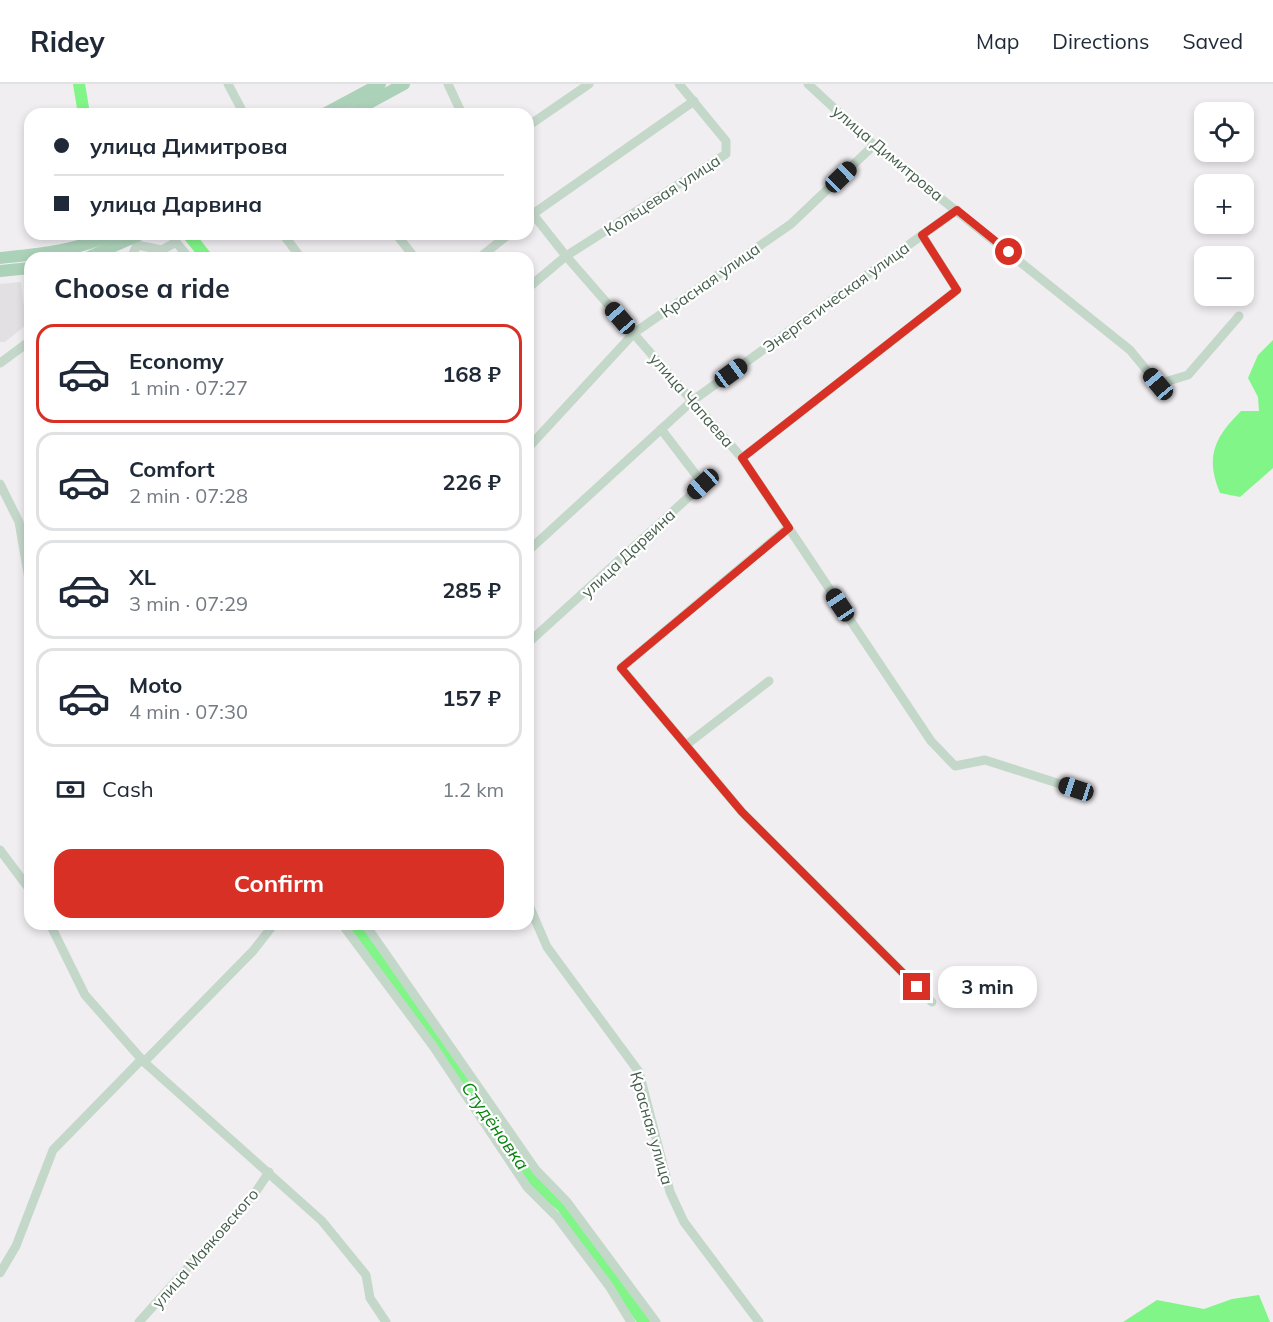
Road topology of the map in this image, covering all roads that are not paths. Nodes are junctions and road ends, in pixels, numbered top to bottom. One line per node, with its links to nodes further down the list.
1 (228, 84): 9 (street)
2 (380, 84): 10 (main road)
3 (404, 84): 11 (main road)
4 (448, 84): 12 (street)
5 (589, 84): 13 (street)
6 (679, 84): 8 (street, Кольцевая улица)
7 (808, 84): 14 (street, улица Димитрова)
8 (694, 102): 15 (street); 30 (street, Кольцевая улица)
9 (241, 108)
10 (335, 108)
11 (360, 108)
12 (459, 108)
13 (534, 122)
14 (874, 145): 16 (street, улица Димитрова); 36 (street, Красная улица)
15 (534, 210)
16 (957, 210): 18 (street, Энергетическая улица); 35 (street, улица Димитрова)
17 (534, 219): 30 (street, улица Чапаева)
18 (922, 235): 39 (street, Энергетическая улица); 42 (street)
19 (100, 240): 24 (main road)
20 (134, 240): 25 (main road)
21 (139, 240): 26 (street)
22 (401, 240): 27 (street)
23 (502, 240): 28 (street)
24 (53, 252)
25 (103, 252)
26 (184, 252)
27 (410, 252)
28 (486, 252)
29 (24, 255): 31 (main road)
30 (566, 256): 34 (street, Кольцевая улица); 36 (street, улица Чапаева)
31 (0, 258)
32 (24, 269): 33 (main road)
33 (0, 271)
34 (534, 283)
35 (1239, 316)
36 (634, 333): 39 (street, улица Чапаева); 41 (street, Красная улица)
37 (24, 345): 38 (street)
38 (0, 363)
39 (692, 401): 40 (street, Энергетическая улица); 42 (street, улица Чапаева)
40 (661, 429): 45 (street, Энергетическая улица); 47 (street, улица Дарвина)
41 (534, 441)
42 (742, 458): 44 (street, улица Чапаева)
43 (0, 484): 46 (street)
44 (789, 528): 49 (street); 50 (street, улица Чапаева)
45 (534, 545)
46 (24, 551)
47 (534, 638)
48 (769, 681): 49 (street)
49 (686, 745): 58 (street)
50 (1076, 789)
51 (0, 850): 52 (street)
52 (24, 882)
53 (534, 917): 66 (street, Красная улица)
54 (53, 930): 59 (street, улица Маяковского)
55 (269, 930): 59 (street)
56 (346, 930): 64 (street)
57 (368, 930): 65 (street)
58 (932, 1002)
59 (143, 1060): 60 (street, улица Маяковского); 61 (street)
60 (269, 1172): 62 (street, улица Маяковского); 63 (street, улица Маяковского)
61 (0, 1273)
62 (140, 1322)
63 (386, 1322)
64 (631, 1322)
65 (656, 1322)
66 (759, 1322)

